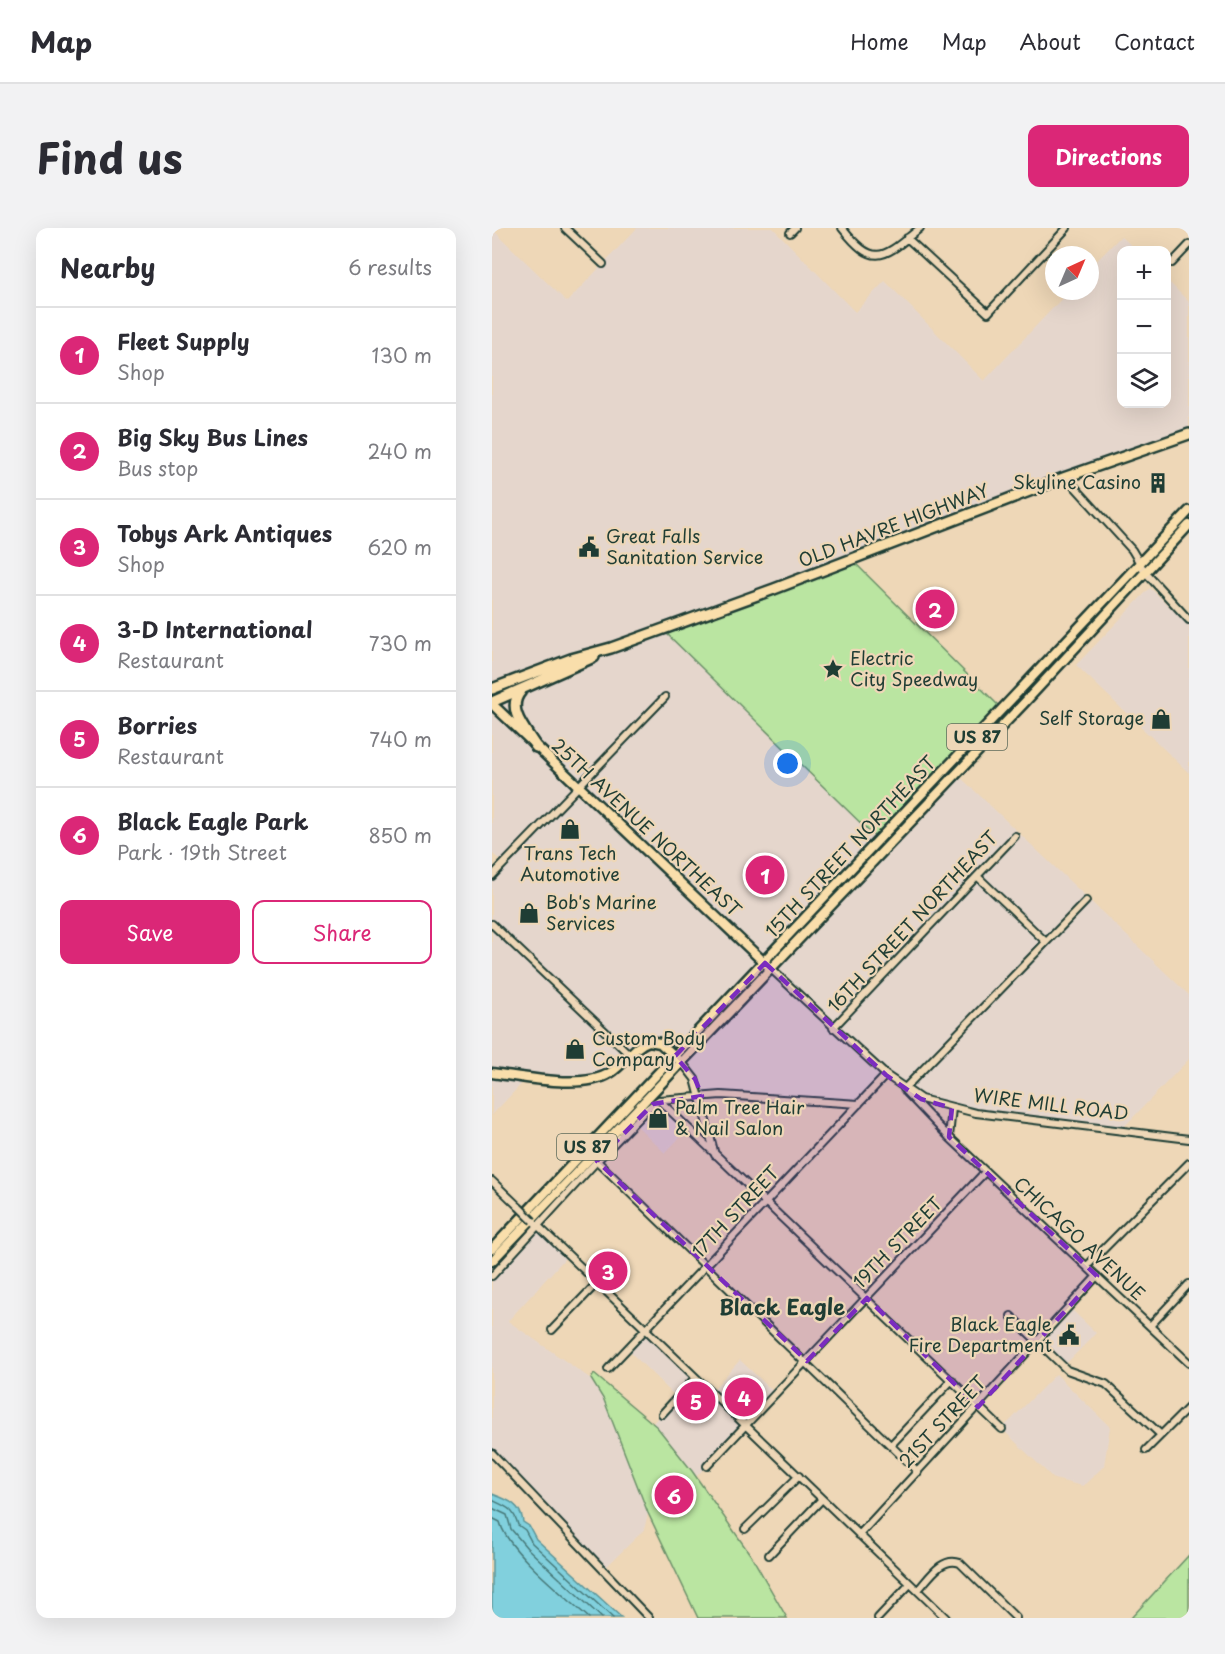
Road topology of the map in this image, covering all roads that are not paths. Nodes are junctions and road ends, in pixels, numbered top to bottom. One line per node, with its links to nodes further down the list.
1 (565, 228): 6 (street)
2 (577, 228): 6 (street)
3 (842, 228): 7 (street)
4 (920, 228): 7 (street)
5 (1067, 228): 7 (street)
6 (571, 234): 10 (street)
7 (907, 238)
8 (1189, 246): 9 (street)
9 (1172, 263)
10 (603, 264)
11 (1189, 434): 12 (highway, OLD HAVRE HIGHWAY)
12 (1066, 477): 15 (street); 18 (highway, OLD HAVRE HIGHWAY)
13 (1189, 511): 15 (main road, 15TH STREET NORTHEAST / US 87)
14 (1189, 525): 16 (main road, 15TH STREET NORTHEAST / US 87)
15 (1140, 563): 16 (street); 31 (main road, 15TH STREET NORTHEAST / US 87)
16 (1145, 572): 17 (street); 31 (main road, 15TH STREET NORTHEAST / US 87)
17 (1189, 620)
18 (611, 648): 19 (highway, OLD HAVRE HIGHWAY); 20 (highway, OLD HAVRE HIGHWAY)
19 (492, 689)
20 (522, 689): 22 (highway, OLD HAVRE HIGHWAY); 23 (highway)
21 (665, 697): 24 (street)
22 (492, 703): 23 (main road, 25TH AVENUE NORTHEAST)
23 (536, 747): 24 (main road, 25TH AVENUE NORTHEAST)
24 (578, 786): 26 (street); 31 (main road, 25TH AVENUE NORTHEAST)
25 (1014, 836): 27 (street, 16TH STREET NORTHEAST)
26 (492, 876)
27 (977, 876): 30 (street); 32 (street, 16TH STREET NORTHEAST)
28 (1086, 901): 30 (street)
29 (492, 924): 33 (street)
30 (1046, 942): 37 (street)
31 (767, 966): 32 (street, 25TH AVENUE NORTHEAST); 34 (main road, 15TH STREET NORTHEAST / US 87)
32 (833, 1028): 36 (street, 25TH AVENUE NORTHEAST)
33 (630, 1056): 34 (main road); 35 (main road)
34 (678, 1059): 39 (street); 52 (main road, US 87); 53 (main road, US 87)
35 (492, 1073)
36 (886, 1075): 37 (street, 25TH AVENUE NORTHEAST); 41 (street, 17TH STREET)
37 (904, 1089): 38 (street, 25TH AVENUE NORTHEAST); 43 (street, CHICAGO AVENUE)
38 (912, 1094): 42 (street, WIRE MILL ROAD)
39 (701, 1096): 40 (street); 41 (street); 45 (street)
40 (659, 1100): 45 (street); 46 (street)
41 (859, 1104): 50 (street, 17TH STREET)
42 (952, 1108): 43 (street); 44 (street, WIRE MILL ROAD)
43 (949, 1137): 48 (street, CHICAGO AVENUE)
44 (1189, 1139)
45 (716, 1157): 50 (street)
46 (597, 1161): 51 (street); 54 (street)
47 (1189, 1163): 55 (street)
48 (986, 1172): 55 (street, CHICAGO AVENUE); 60 (street, 19TH STREET)
49 (492, 1181): 51 (street, bridge)
50 (765, 1202): 54 (street, 17TH STREET); 60 (street)
51 (535, 1223): 56 (street); 58 (street)
52 (492, 1249)
53 (492, 1261)
54 (706, 1266): 63 (street, 17TH STREET); 66 (street)
55 (1087, 1266): 57 (street, CHICAGO AVENUE)
56 (492, 1275)
57 (1097, 1276): 62 (street, CHICAGO AVENUE); 65 (street, 21ST STREET)
58 (597, 1283): 63 (street); 64 (street)
59 (1189, 1284): 62 (street)
60 (867, 1298): 66 (street, 19TH STREET); 70 (street)
61 (1011, 1316): 65 (street)
62 (1150, 1326): 67 (street, CHICAGO AVENUE)
63 (646, 1329): 68 (street, 17TH STREET); 69 (street)
64 (552, 1330)
65 (1038, 1341): 71 (street, 21ST STREET); 76 (street)
66 (807, 1361): 74 (street, 19TH STREET); 77 (street)
67 (1189, 1363)
68 (608, 1369)
69 (695, 1377): 73 (street); 74 (street)
70 (952, 1380): 71 (street); 77 (street)
71 (978, 1407): 75 (street); 81 (street, 21ST STREET)
72 (1189, 1407): 76 (street)
73 (662, 1414)
74 (746, 1426): 80 (street, 19TH STREET); 82 (street)
75 (1002, 1430)
76 (1161, 1435): 78 (street)
77 (891, 1445): 81 (street)
78 (1146, 1450)
79 (492, 1453): 89 (street)
80 (707, 1466)
81 (918, 1472): 85 (street, 21ST STREET)
82 (799, 1476): 83 (street); 84 (street)
83 (822, 1499): 85 (street); 86 (street)
84 (745, 1529)
85 (859, 1535): 87 (street)
86 (769, 1555)
87 (910, 1584): 88 (street); 90 (street)
88 (918, 1590): 91 (street); 92 (street)
89 (648, 1618)
90 (878, 1618)
91 (946, 1618)
92 (1016, 1618)

